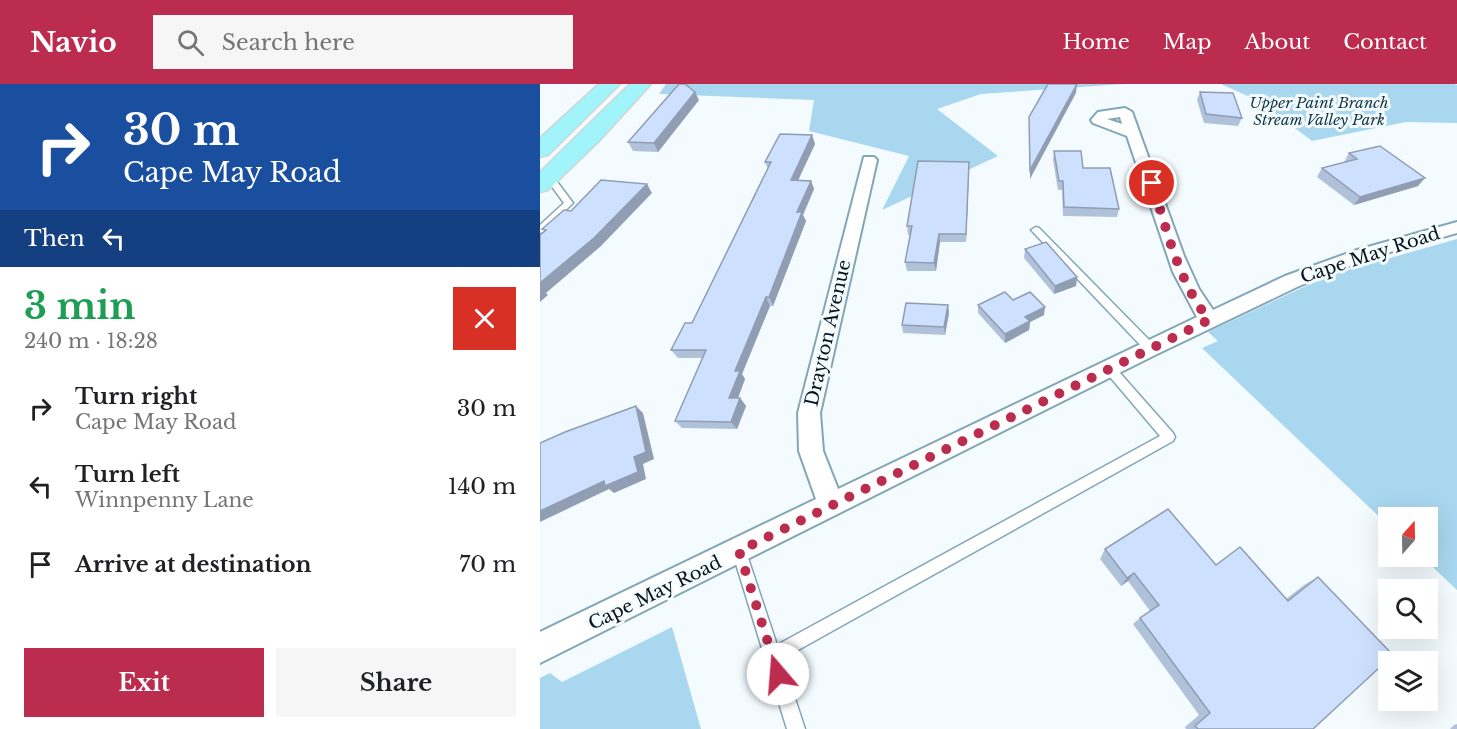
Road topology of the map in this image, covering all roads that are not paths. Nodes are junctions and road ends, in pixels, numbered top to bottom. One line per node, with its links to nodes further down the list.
1 (610, 84): 4 (main road)
2 (641, 84): 6 (main road)
3 (1133, 133): 10 (street)
4 (540, 150)
5 (869, 160): 13 (street, Drayton Avenue)
6 (542, 173): 8 (lane)
7 (1457, 227): 10 (street, Cape May Road)
8 (540, 230)
9 (1036, 230): 11 (lane)
10 (1209, 320): 11 (street, Cape May Road)
11 (1150, 348): 12 (street, Cape May Road)
12 (1109, 368): 13 (street, Cape May Road); 16 (lane)
13 (831, 505): 14 (street, Cape May Road)
14 (739, 551): 15 (street, Cape May Road); 16 (lane)
15 (540, 648)
16 (772, 656): 17 (lane)
17 (796, 729)

